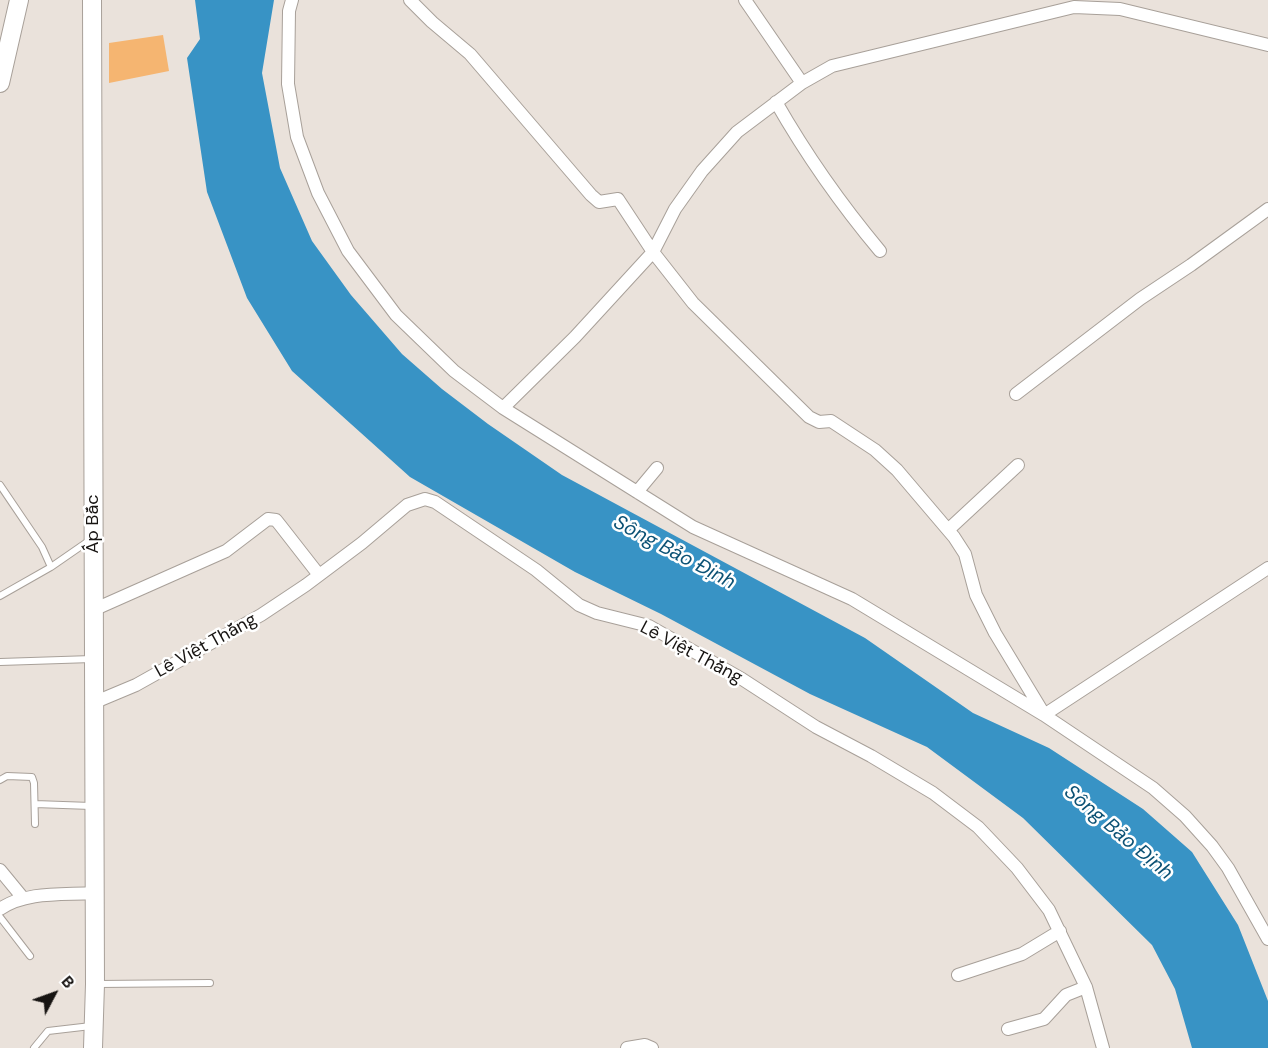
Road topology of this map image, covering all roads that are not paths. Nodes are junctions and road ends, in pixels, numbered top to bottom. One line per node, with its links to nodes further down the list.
1 (19, 0): 7 (main road)
2 (92, 0): 20 (main road, Ấp Bắc)
3 (292, 0): 14 (street)
4 (410, 0): 12 (street)
5 (745, 0): 8 (street)
6 (1268, 45): 8 (street)
7 (0, 83)
8 (802, 83): 9 (street)
9 (776, 102): 11 (street); 12 (street)
10 (1268, 208): 13 (street)
11 (880, 251)
12 (652, 252): 14 (street); 19 (street)
13 (1016, 394)
14 (503, 408): 18 (street)
15 (1018, 465): 19 (street)
16 (657, 468): 18 (street)
17 (0, 485): 21 (lane)
18 (636, 492): 29 (street)
19 (948, 530): 29 (street)
20 (93, 538): 21 (lane); 25 (main road, Ấp Bắc)
21 (51, 567): 24 (lane)
22 (1268, 568): 29 (street)
23 (320, 575): 25 (street); 28 (street, Lê Việt Thắng); 39 (street, Lê Việt Thắng)
24 (0, 596)
25 (93, 610): 26 (main road, Ấp Bắc)
26 (93, 659): 27 (lane); 28 (main road, Ấp Bắc)
27 (0, 662)
28 (93, 704): 32 (main road, Ấp Bắc)
29 (1044, 715): 40 (street)
30 (0, 780): 31 (lane)
31 (35, 804): 32 (lane); 33 (lane)
32 (93, 806): 35 (main road, Ấp Bắc)
33 (35, 824)
34 (0, 870): 36 (street)
35 (93, 893): 36 (street); 44 (main road, Ấp Bắc)
36 (23, 898): 37 (street)
37 (0, 909)
38 (0, 917): 41 (lane)
39 (1060, 931): 42 (street); 45 (street, Lê Việt Thắng)
40 (1268, 939)
41 (30, 956)
42 (958, 975)
43 (210, 983): 44 (lane)
44 (94, 984): 46 (main road, Ấp Bắc)
45 (1086, 987): 47 (street); 52 (street, Lê Việt Thắng)
46 (94, 1026): 48 (lane); 49 (main road, Ấp Bắc)
47 (1008, 1029)
48 (34, 1048)
49 (93, 1048)
50 (627, 1048): 51 (street)
51 (652, 1048)
52 (1104, 1048)

